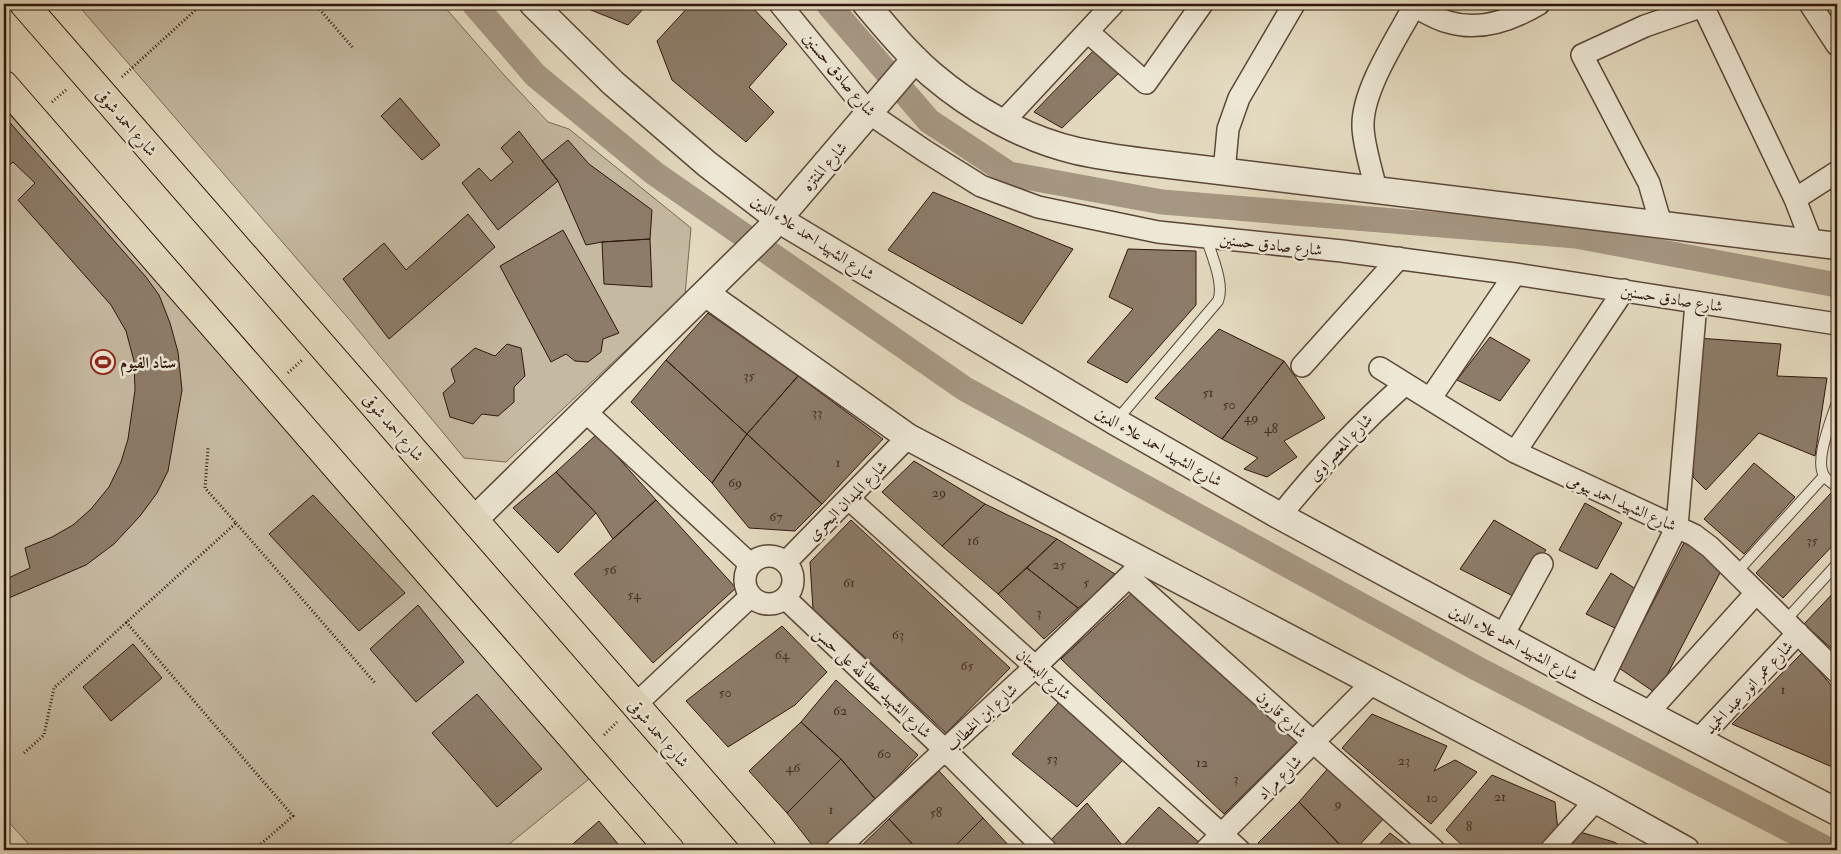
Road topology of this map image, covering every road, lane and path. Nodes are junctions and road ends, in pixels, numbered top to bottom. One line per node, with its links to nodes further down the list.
1 (24, 4): 18 (main road, شارع احمد شوقى)
2 (202, 4): 20 (path)
3 (315, 4): 16 (path)
4 (533, 4): 29 (street, شارع الشهيد احمد علاء الدين)
5 (780, 4): 21 (street, شارع صادق حسنين)
6 (866, 4): 17 (street)
7 (1113, 4): 14 (street)
8 (1202, 4): 14 (street)
9 (1294, 4): 24 (street)
10 (1539, 4): 12 (street)
11 (1810, 4): 15 (street)
12 (1412, 5): 26 (street)
13 (1702, 5): 27 (street); 28 (street)
14 (1088, 32): 23 (street)
15 (1837, 45)
16 (353, 48)
17 (911, 64): 21 (street, شارع المنتزه); 23 (street)
18 (85, 73): 20 (main road, شارع احمد شوقى); 22 (path)
19 (4, 85): 22 (main road)
20 (103, 94): 39 (main road, شارع احمد شوقى)
21 (875, 105): 29 (street, شارع المنتزه); 30 (street, شارع صادق حسنين)
22 (33, 119): 43 (main road)
23 (1003, 122): 24 (street)
24 (1224, 172): 26 (street)
25 (1837, 172): 27 (street)
26 (1376, 190): 28 (street)
27 (1795, 199): 31 (street)
28 (1661, 224): 31 (street)
29 (773, 225): 35 (street, شارع المنتزه); 47 (street, شارع الشهيد احمد علاء الدين)
30 (1206, 237): 33 (street, شارع صادق حسنين); 47 (lane)
31 (1812, 243): 32 (street)
32 (1837, 246)
33 (1398, 258): 34 (street, شارع صادق حسنين); 40 (street)
34 (1515, 274): 36 (street, شارع صادق حسنين); 44 (street)
35 (710, 287): 46 (street, شارع المنتزه); 48 (street)
36 (1624, 290): 37 (street, شارع صادق حسنين); 50 (street)
37 (1696, 303): 38 (street, شارع صادق حسنين); 57 (street)
38 (1837, 324)
39 (321, 343): 43 (path); 55 (main road, شارع احمد شوقى)
40 (1302, 366)
41 (1380, 368): 42 (street, شارع الشهيد احمد بيومى)
42 (1406, 384): 44 (street, شارع الشهيد احمد بيومى); 54 (street, شارع المعصراوى)
43 (270, 389): 80 (main road)
44 (1430, 399): 50 (street, شارع الشهيد احمد بيومى)
45 (1837, 402): 51 (lane)
46 (585, 411): 55 (street, شارع المنتزه); 59 (street)
47 (1116, 422): 54 (street, شارع الشهيد احمد علاء الدين)
48 (908, 437): 53 (street, شارع الميدان البحرى); 62 (street)
49 (208, 448): 56 (path)
50 (1515, 452): 57 (street, شارع الشهيد احمد بيومى)
51 (1824, 476): 52 (lane); 63 (lane)
52 (1837, 488)
53 (849, 498): 58 (street, شارع الميدان البحرى); 70 (street, شارع البستان)
54 (1280, 516): 69 (street, شارع الشهيد احمد علاء الدين)
55 (474, 520): 75 (main road, شارع احمد شوقى)
56 (236, 523): 67 (path); 73 (path)
57 (1677, 526): 63 (street, شارع الشهيد احمد بيومى); 74 (street)
58 (786, 562): 59 (street); 66 (street)
59 (750, 564): 65 (street)
60 (1542, 564): 69 (street)
61 (1837, 564): 68 (lane)
62 (1138, 570): 70 (street, شارع ابن الخطاب); 72 (street); 78 (street, شارع قارون)
63 (1736, 573): 64 (street, شارع الشهيد احمد بيومى)
64 (1756, 593): 68 (street, شارع الشهيد احمد بيومى); 76 (street)
65 (751, 596): 66 (street); 75 (street)
66 (784, 598): 79 (street, شارع الشهيد عطا لله على حسن)
67 (126, 622): 81 (path); 85 (path)
68 (1791, 627): 71 (street, شارع الشهيد احمد بيومى); 77 (street, شارع عمر انور عبد الحميد)
69 (1502, 637): 74 (street, شارع الشهيد احمد علاء الدين)
70 (1035, 667): 79 (street, شارع ابن الخطاب); 84 (street, شارع البستان)
71 (1836, 669)
72 (1372, 683): 78 (street, شارع مراد); 82 (street)
73 (376, 684)
74 (1598, 688): 76 (street, شارع الشهيد احمد علاء الدين)
75 (635, 706): 80 (path); 87 (main road, شارع احمد شوقى)
76 (1647, 714): 77 (street, شارع الشهيد احمد علاء الدين)
77 (1698, 740): 83 (street, شارع الشهيد احمد علاء الدين)
78 (1314, 742): 84 (street, شارع مراد); 92 (street, شارع قارون)
79 (945, 750): 88 (street, شارع ابن الخطاب); 89 (street, شارع الشهيد عطا لله على حسن)
80 (585, 752): 86 (main road)
81 (24, 753)
82 (1596, 800): 93 (street); 94 (street)
83 (1837, 812)
84 (1221, 835): 90 (street, شارع مراد); 91 (street, شارع البستان)
85 (254, 850)
86 (670, 850)
87 (762, 850)
88 (836, 850)
89 (1046, 850)
90 (1206, 850)
91 (1238, 850)
92 (1434, 850)
93 (1551, 850)
94 (1686, 850)

